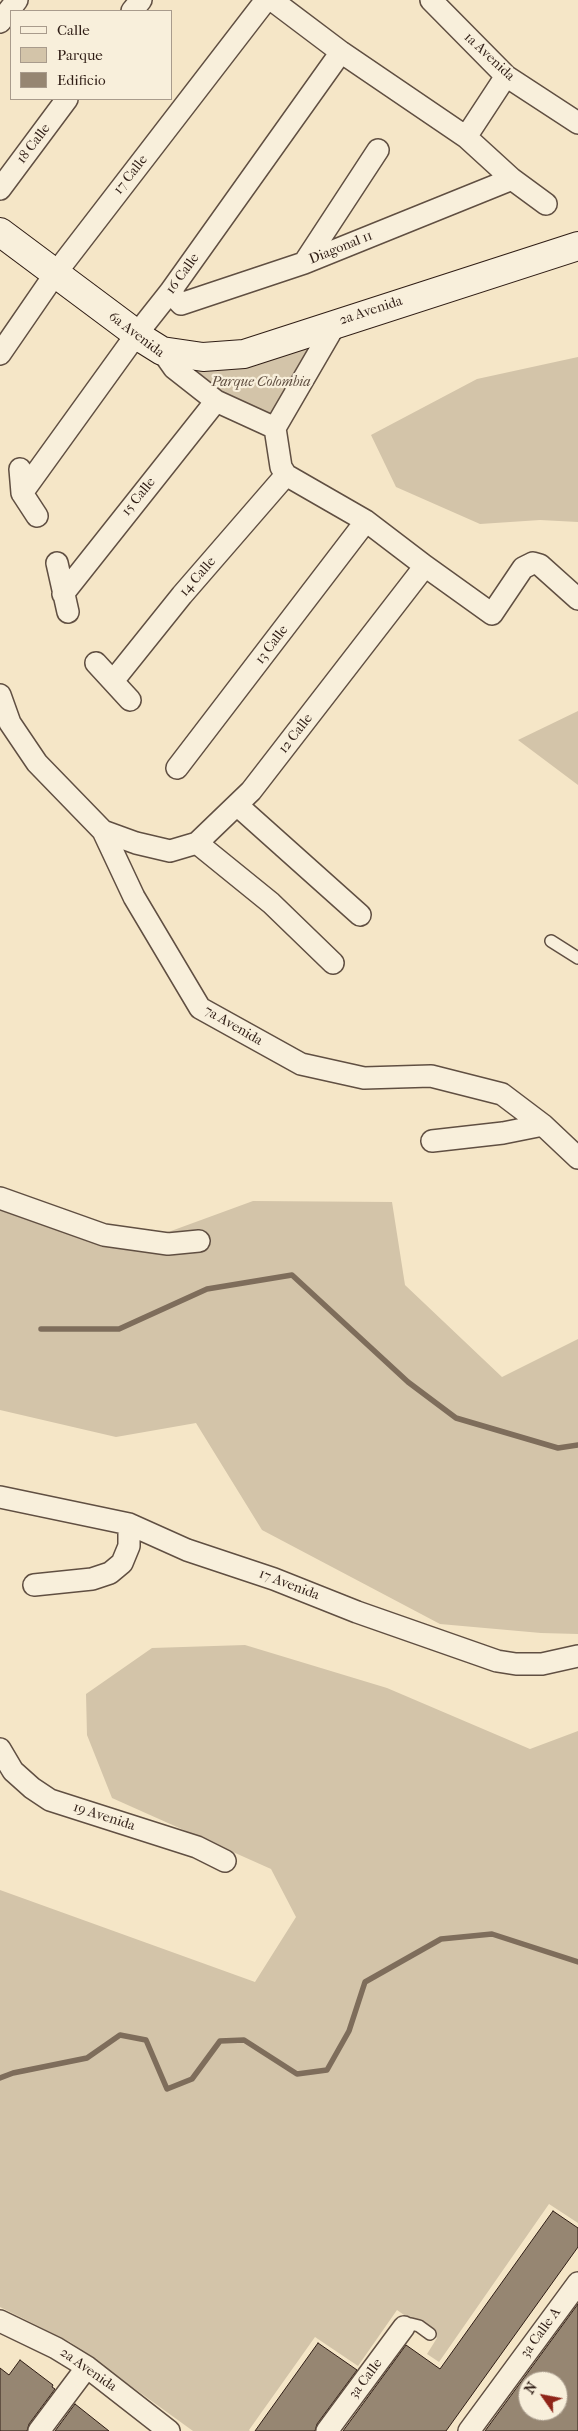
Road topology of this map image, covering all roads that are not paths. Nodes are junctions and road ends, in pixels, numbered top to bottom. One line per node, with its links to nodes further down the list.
1 (17, 0): 7 (street)
2 (141, 0): 6 (street)
3 (266, 0): 20 (street, 17 Calle)
4 (272, 0): 8 (street)
5 (431, 0): 9 (street, 1a Avenida)
6 (133, 10)
7 (0, 22)
8 (341, 52): 12 (street); 21 (street, 16 Calle)
9 (506, 76): 11 (street, 1a Avenida); 12 (street)
10 (66, 100): 15 (street, 18 Calle)
11 (578, 123)
12 (466, 137): 14 (street)
13 (378, 150): 19 (street)
14 (512, 179): 16 (street); 19 (street, Diagonal 11)
15 (0, 189)
16 (546, 204)
17 (0, 232): 20 (main road, 6a Avenida)
18 (578, 246): 22 (main road, 2a Avenida)
19 (304, 263): 21 (street, Diagonal 11)
20 (55, 274): 23 (main road, 6a Avenida); 25 (street, 17 Calle)
21 (170, 292): 23 (street, 16 Calle)
22 (336, 323): 24 (main road, 2a Avenida); 27 (street)
23 (136, 335): 24 (main road, 6a Avenida); 30 (street, 16 Calle)
24 (162, 351): 26 (street, 6a Avenida)
25 (0, 354)
26 (216, 401): 27 (street, 6a Avenida); 33 (street, 15 Calle)
27 (277, 438): 29 (street)
28 (20, 469): 30 (street)
29 (286, 476): 32 (street); 37 (street, 14 Calle)
30 (22, 493): 31 (street)
31 (37, 516)
32 (366, 521): 34 (street); 40 (street, 13 Calle)
33 (57, 563)
34 (426, 566): 35 (street); 41 (street, 12 Calle)
35 (578, 599)
36 (96, 663): 37 (street)
37 (113, 681): 39 (street)
38 (0, 695): 42 (street, 7a Avenida)
39 (130, 700)
40 (178, 768)
41 (237, 805): 43 (street, 12 Calle); 44 (street)
42 (103, 831): 43 (street, 12 Calle); 48 (street, 7a Avenida)
43 (198, 843): 47 (street)
44 (360, 916)
45 (551, 941): 46 (lane)
46 (578, 958)
47 (333, 963)
48 (543, 1125): 49 (street); 50 (street, 7a Avenida)
49 (432, 1141)
50 (578, 1158)
51 (0, 1198): 52 (street)
52 (199, 1241)
53 (0, 1497): 54 (street, 17 Avenida)
54 (129, 1524): 55 (street); 56 (street, 17 Avenida)
55 (34, 1585)
56 (578, 1656)
57 (0, 1749): 58 (street, 19 Avenida)
58 (225, 1861)
59 (578, 2283): 67 (street, 3a Calle A)
60 (0, 2321): 63 (street, 2a Avenida)
61 (404, 2327): 62 (lane); 66 (street, 3a Calle)
62 (430, 2334)
63 (87, 2367): 64 (street); 65 (street, 2a Avenida)
64 (40, 2431)
65 (169, 2431)
66 (327, 2431)
67 (469, 2431)

